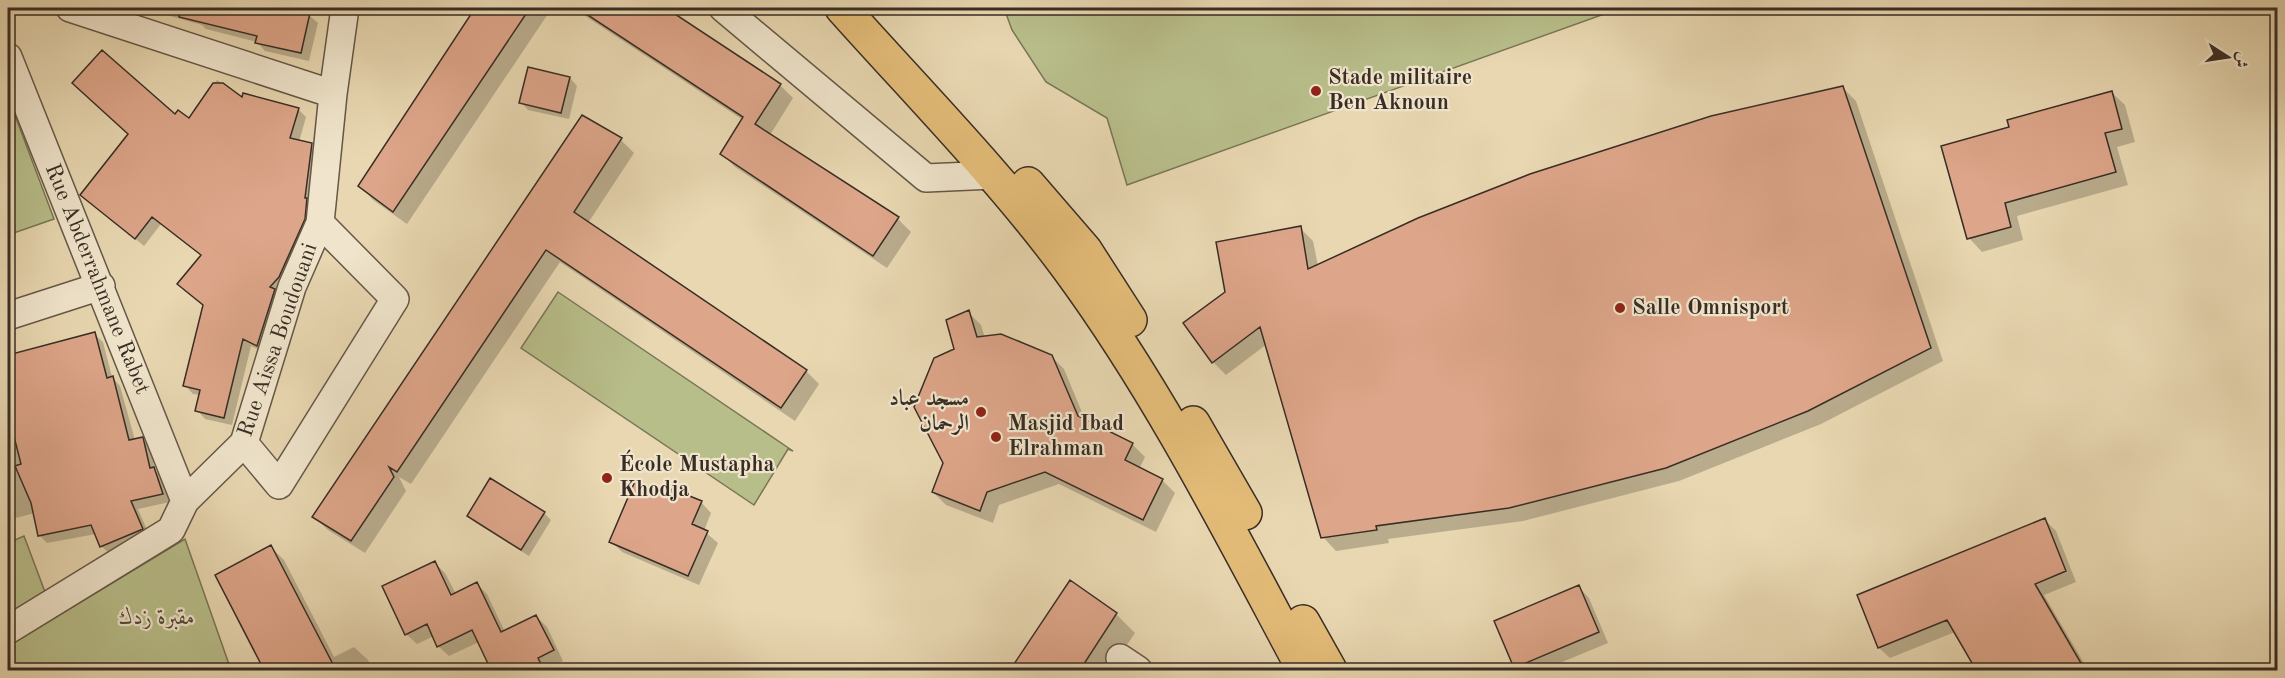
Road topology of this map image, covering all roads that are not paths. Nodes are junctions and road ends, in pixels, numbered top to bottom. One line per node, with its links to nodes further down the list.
1 (70, 8): 7 (street)
2 (345, 8): 7 (street, Rue Aissa Boudouani)
3 (723, 8): 8 (street)
4 (842, 8): 8 (main road)
5 (870, 8): 16 (main road)
6 (8, 57): 10 (street, Rue Abderrahmane Rabet)
7 (333, 94): 9 (street, Rue Aissa Boudouani)
8 (993, 175): 15 (main road)
9 (320, 223): 12 (street, Rue Aissa Boudouani); 12 (street)
10 (100, 285): 11 (street); 13 (street, Rue Abderrahmane Rabet)
11 (8, 316)
12 (244, 443): 13 (street, Rue Aissa Boudouani)
13 (185, 501): 14 (street, Rue Aissa Boudouani)
14 (8, 630)
15 (1304, 670)
16 (1330, 670)

